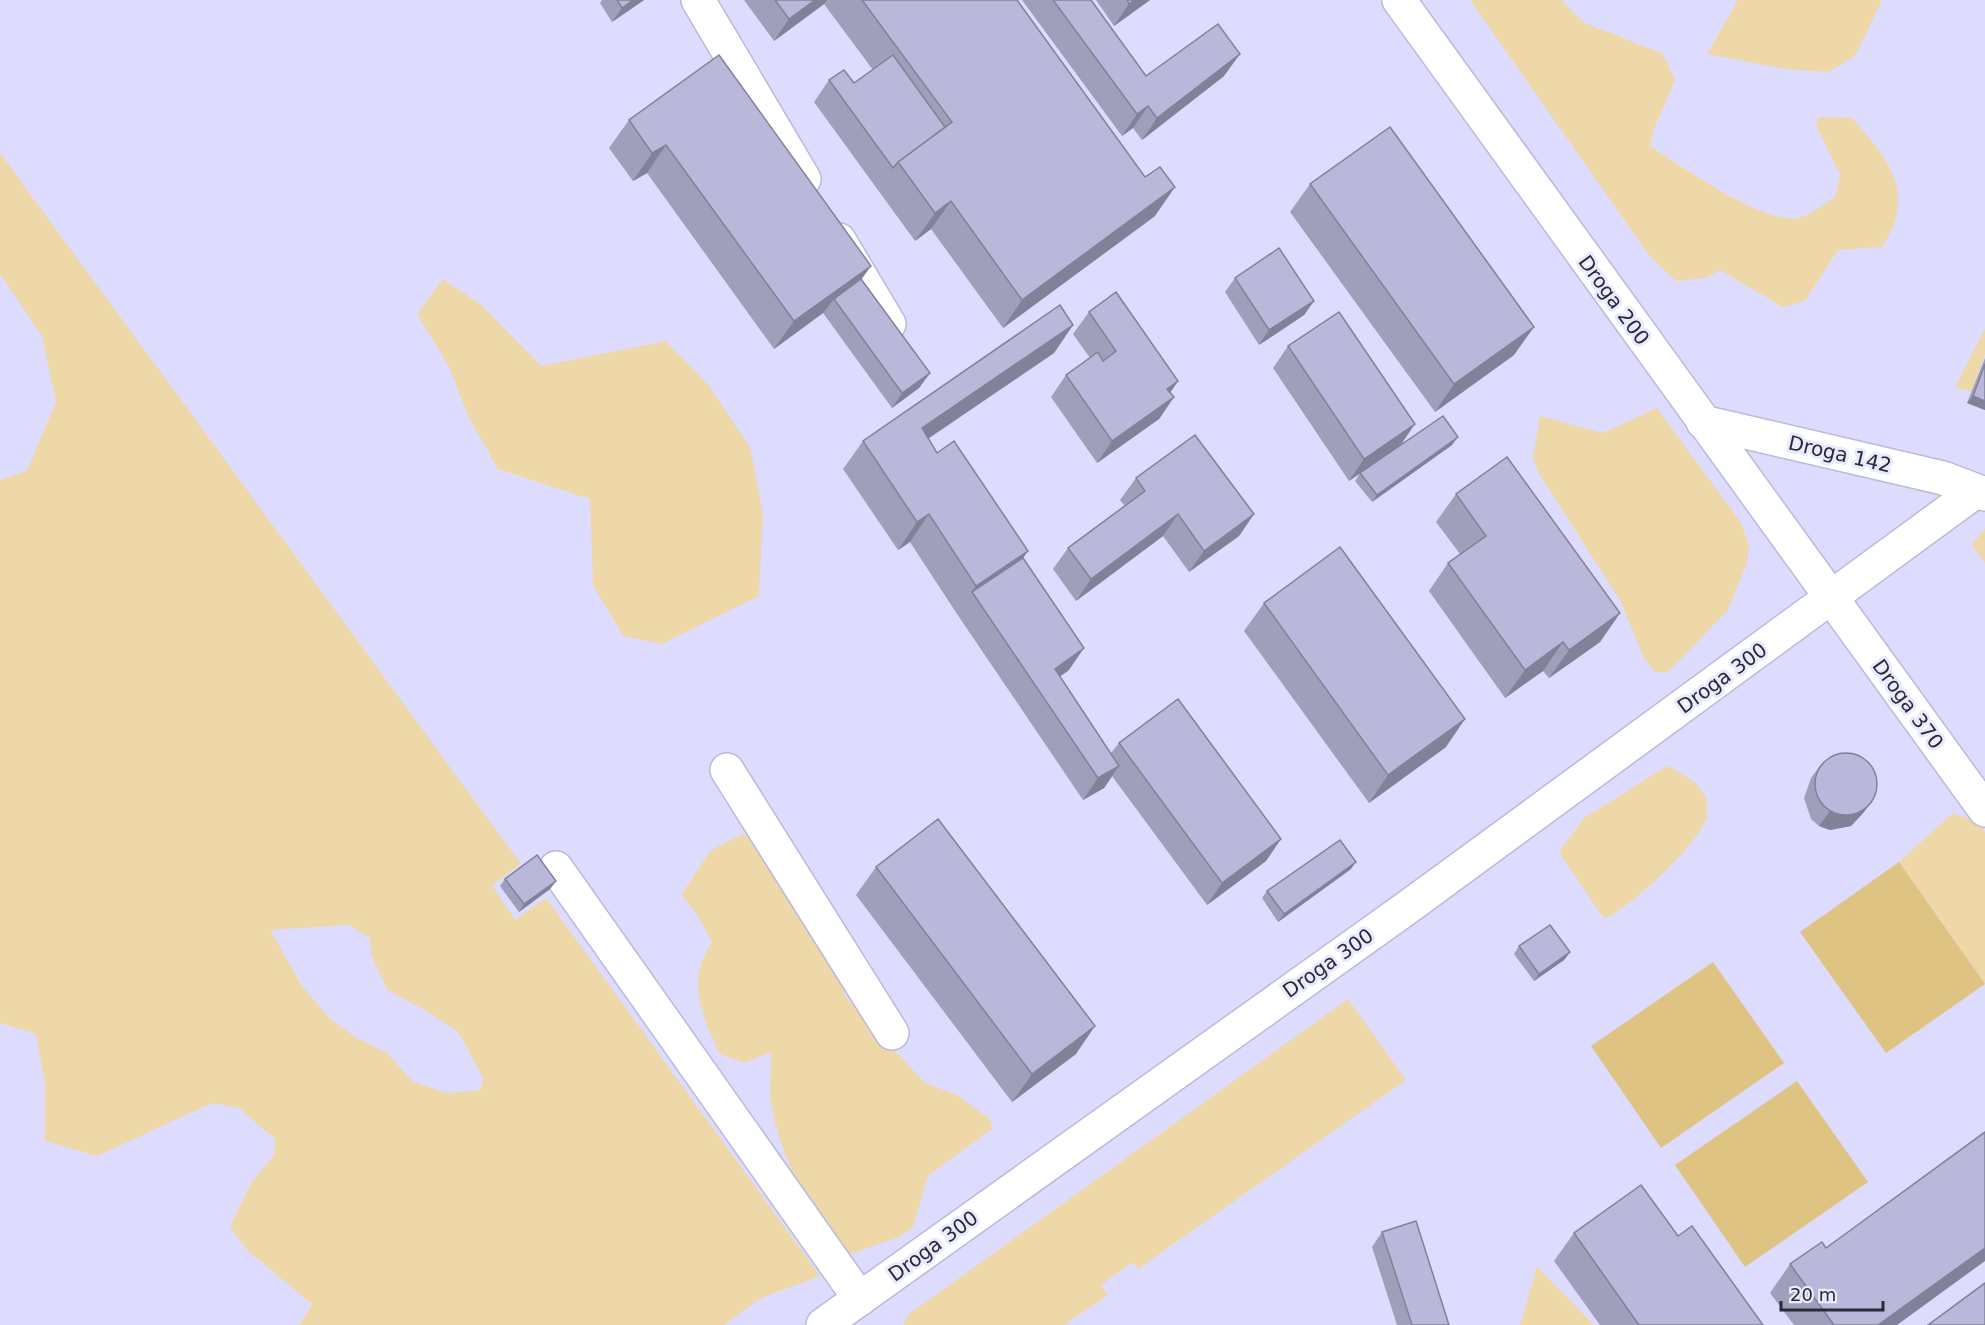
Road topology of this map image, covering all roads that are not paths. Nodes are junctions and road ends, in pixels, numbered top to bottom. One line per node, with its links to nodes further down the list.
1 (698, 0): 3 (lane)
2 (1399, 0): 4 (lane, Droga 200)
3 (903, 348)
4 (1703, 422): 5 (lane, Droga 142); 6 (lane, Droga 200)
5 (1981, 492): 6 (lane, Droga 142)
6 (1831, 599): 8 (lane, Droga 370); 11 (lane, Droga 300)
7 (727, 770): 10 (lane)
8 (1985, 810)
9 (556, 868): 11 (lane)
10 (892, 1033)
11 (860, 1299): 12 (lane, Droga 300)
12 (823, 1325)

